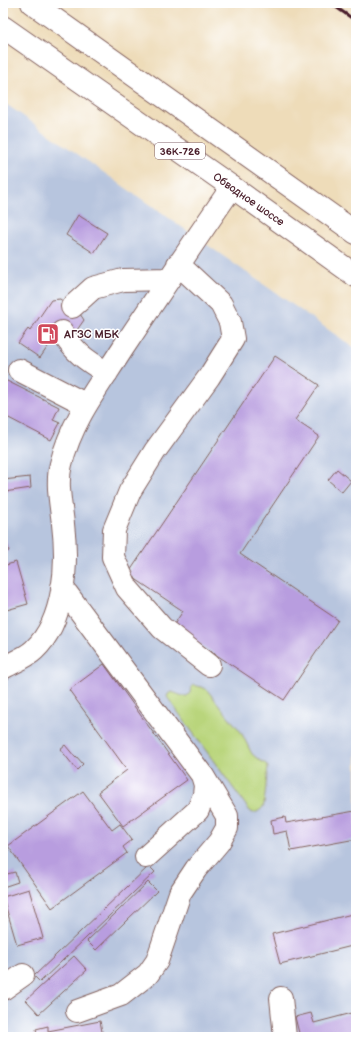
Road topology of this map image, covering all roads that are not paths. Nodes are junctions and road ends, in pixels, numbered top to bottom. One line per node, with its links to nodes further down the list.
1 (32, 3): 4 (main road, 36К-726)
2 (3, 27): 3 (main road, Обводное шоссе / 36К-726)
3 (232, 187): 5 (main road); 6 (main road, Обводное шоссе / 36К-726)
4 (356, 232)
5 (174, 272): 7 (main road); 10 (main road); 13 (main road)
6 (356, 276)
7 (72, 307)
8 (62, 332): 10 (main road)
9 (20, 370): 11 (main road)
10 (107, 373): 11 (main road)
11 (85, 404): 12 (main road)
12 (62, 587): 14 (main road); 15 (main road)
13 (209, 665)
14 (3, 668)
15 (202, 775): 16 (main road); 20 (main road)
16 (146, 857)
17 (23, 975): 18 (main road)
18 (3, 989)
19 (281, 998): 21 (main road)
20 (77, 1011)
21 (285, 1037)

